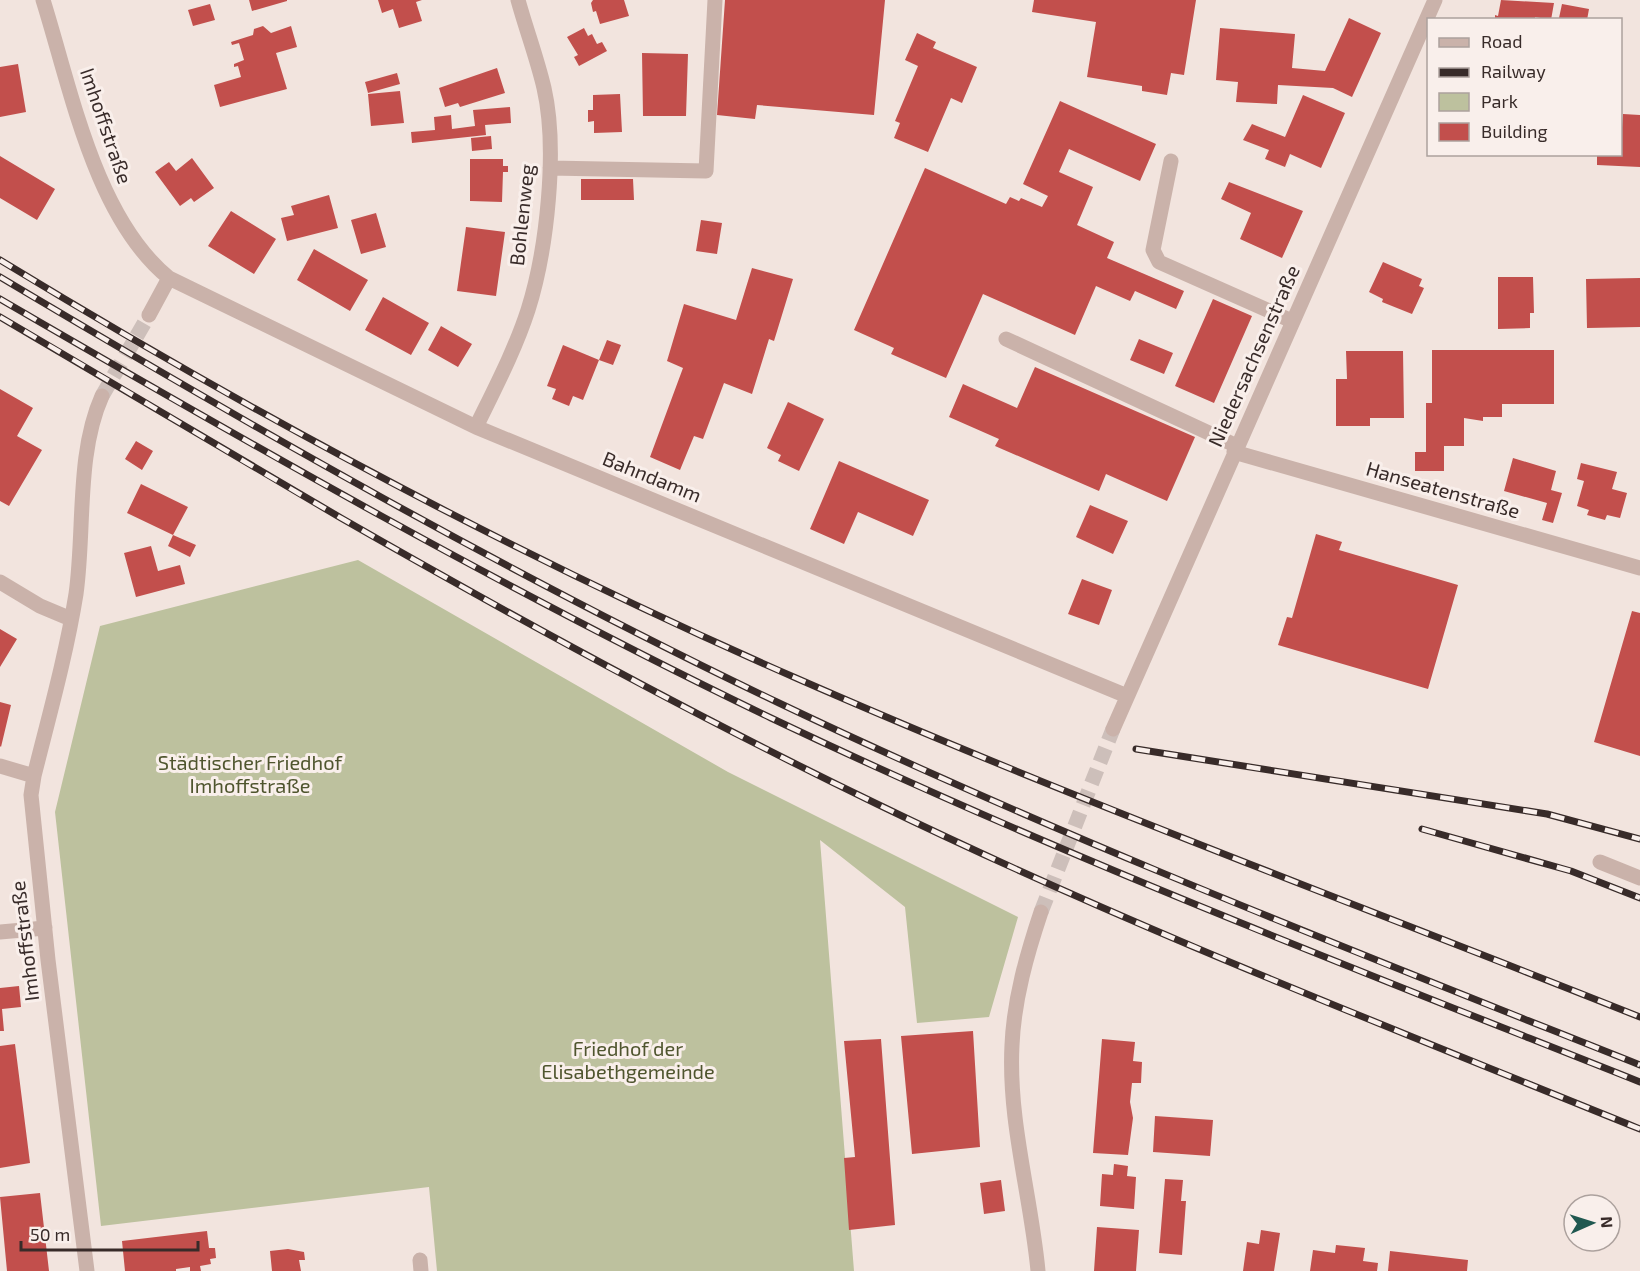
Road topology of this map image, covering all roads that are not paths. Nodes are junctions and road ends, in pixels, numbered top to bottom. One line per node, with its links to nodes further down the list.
1 (43, 0): 7 (street, Imhoffstraße)
2 (518, 0): 6 (street, Bohlenweg)
3 (715, 0): 6 (street)
4 (1435, 0): 9 (street, Niedersachsenstraße)
5 (1172, 161): 9 (street)
6 (550, 168): 12 (street, Bohlenweg)
7 (169, 278): 8 (street); 12 (street, Bahndamm)
8 (149, 315)
9 (1292, 321): 13 (street, Niedersachsenstraße)
10 (1006, 339): 13 (street, Hanseatenstraße)
11 (102, 396): 16 (street, Imhoffstraße)
12 (476, 427): 17 (street, Bahndamm)
13 (1235, 449): 14 (street, Hanseatenstraße); 17 (street, Niedersachsenstraße)
14 (1640, 568)
15 (0, 582): 16 (street)
16 (71, 619): 20 (street, Imhoffstraße)
17 (1127, 696): 18 (street, Niedersachsenstraße)
18 (1113, 729)
19 (0, 766): 20 (street)
20 (34, 776): 24 (street, Imhoffstraße)
21 (1600, 862): 22 (street)
22 (1640, 878)
23 (1041, 912): 27 (street)
24 (45, 928): 25 (street); 26 (street, Imhoffstraße)
25 (0, 932)
26 (87, 1271)
27 (1038, 1271)

